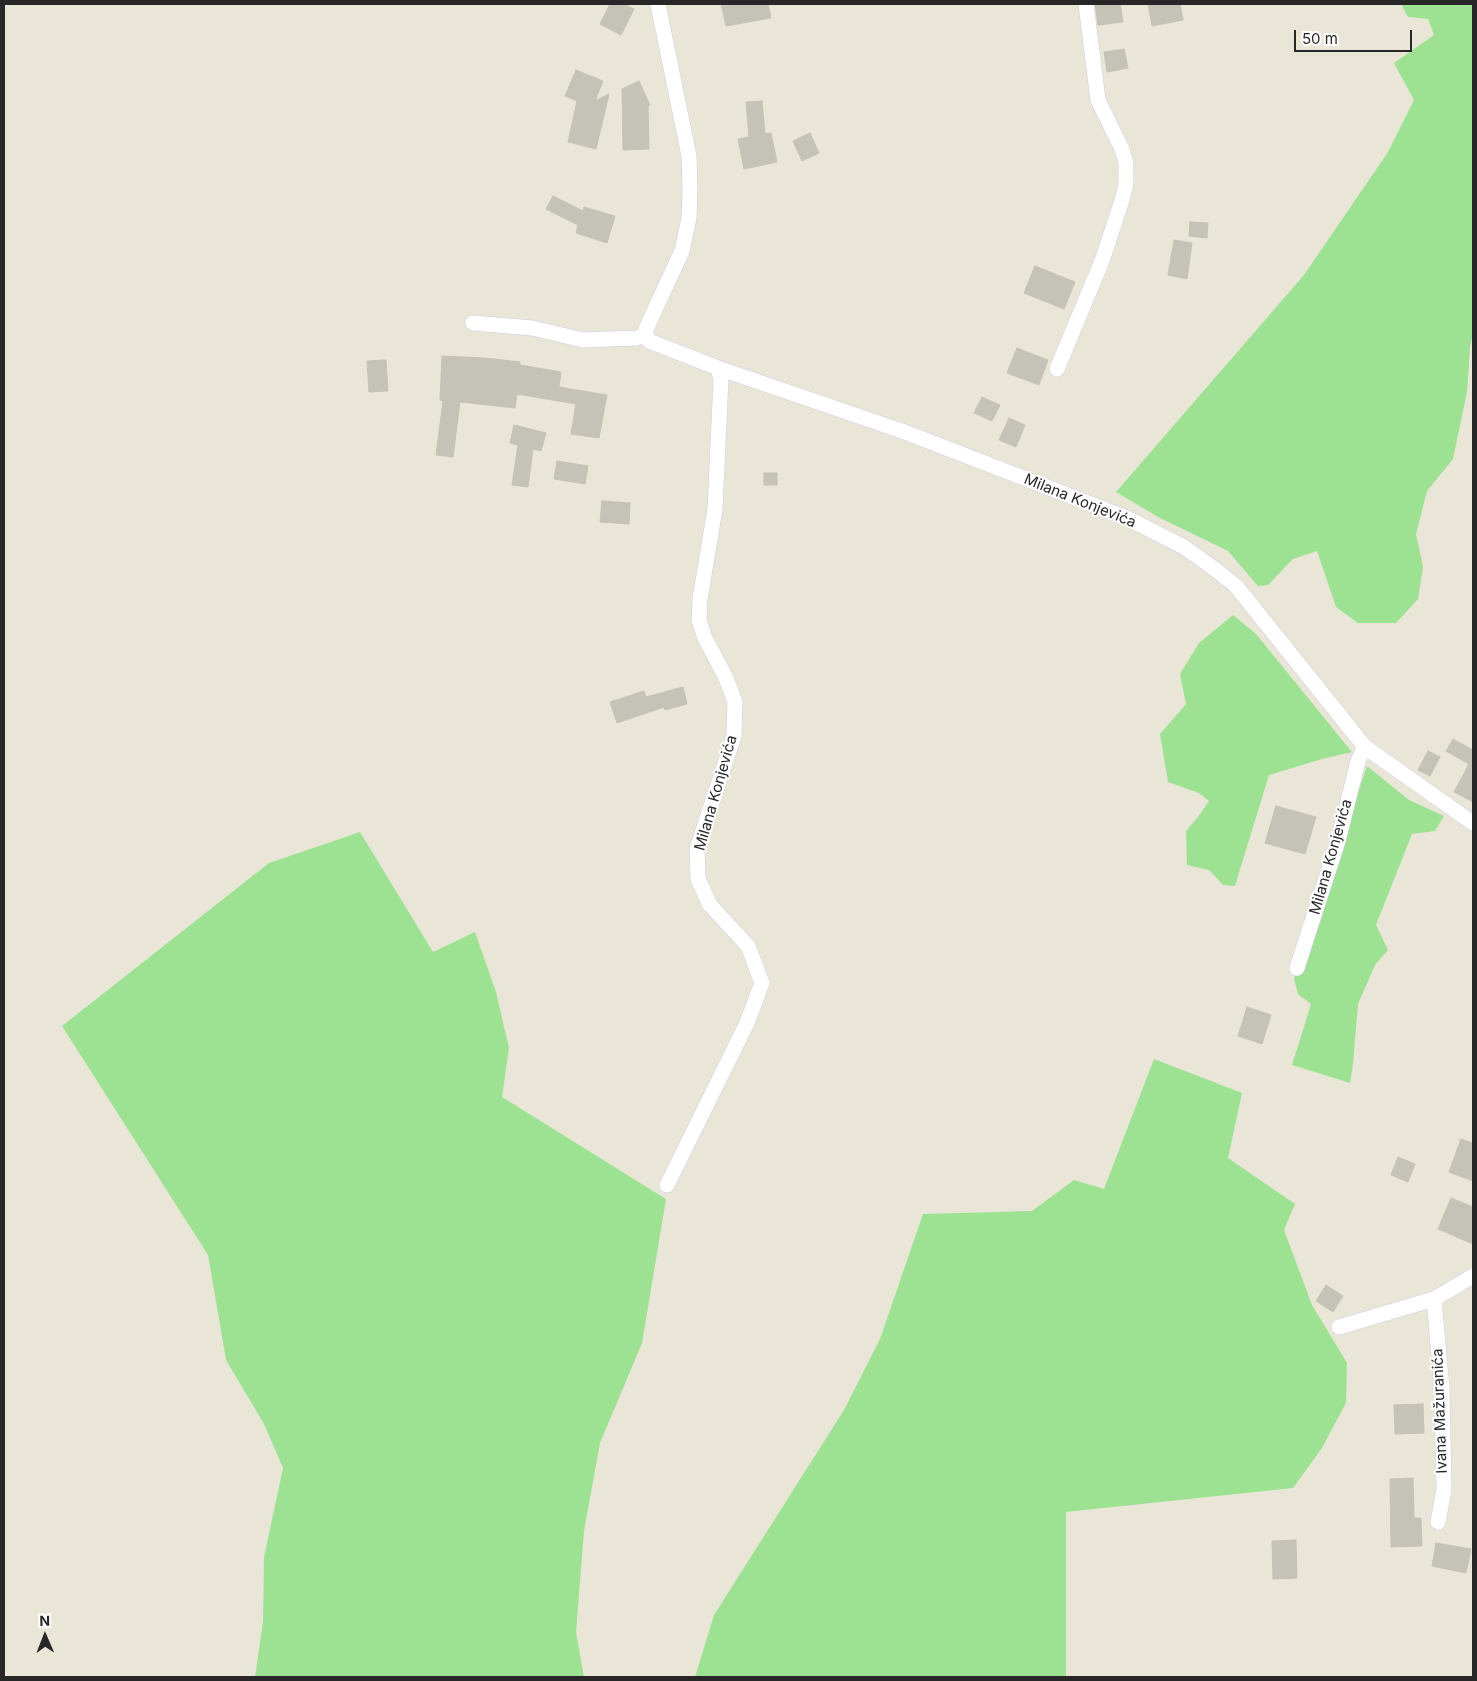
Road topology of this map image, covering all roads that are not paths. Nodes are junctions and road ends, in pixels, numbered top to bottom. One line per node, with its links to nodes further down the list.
1 (658, 4): 4 (street)
2 (1086, 4): 6 (street)
3 (473, 323): 4 (street)
4 (646, 335): 5 (street, Milana Konjevića)
5 (718, 368): 7 (street, Milana Konjevića); 10 (street, Milana Konjevića)
6 (1057, 369)
7 (1365, 747): 8 (street, Milana Konjevića); 9 (street, Milana Konjevića)
8 (1473, 823)
9 (1297, 968)
10 (667, 1185)
11 (1473, 1276): 12 (street)
12 (1434, 1299): 13 (street); 14 (street, Ivana Mažuranića)
13 (1339, 1327)
14 (1438, 1522)

